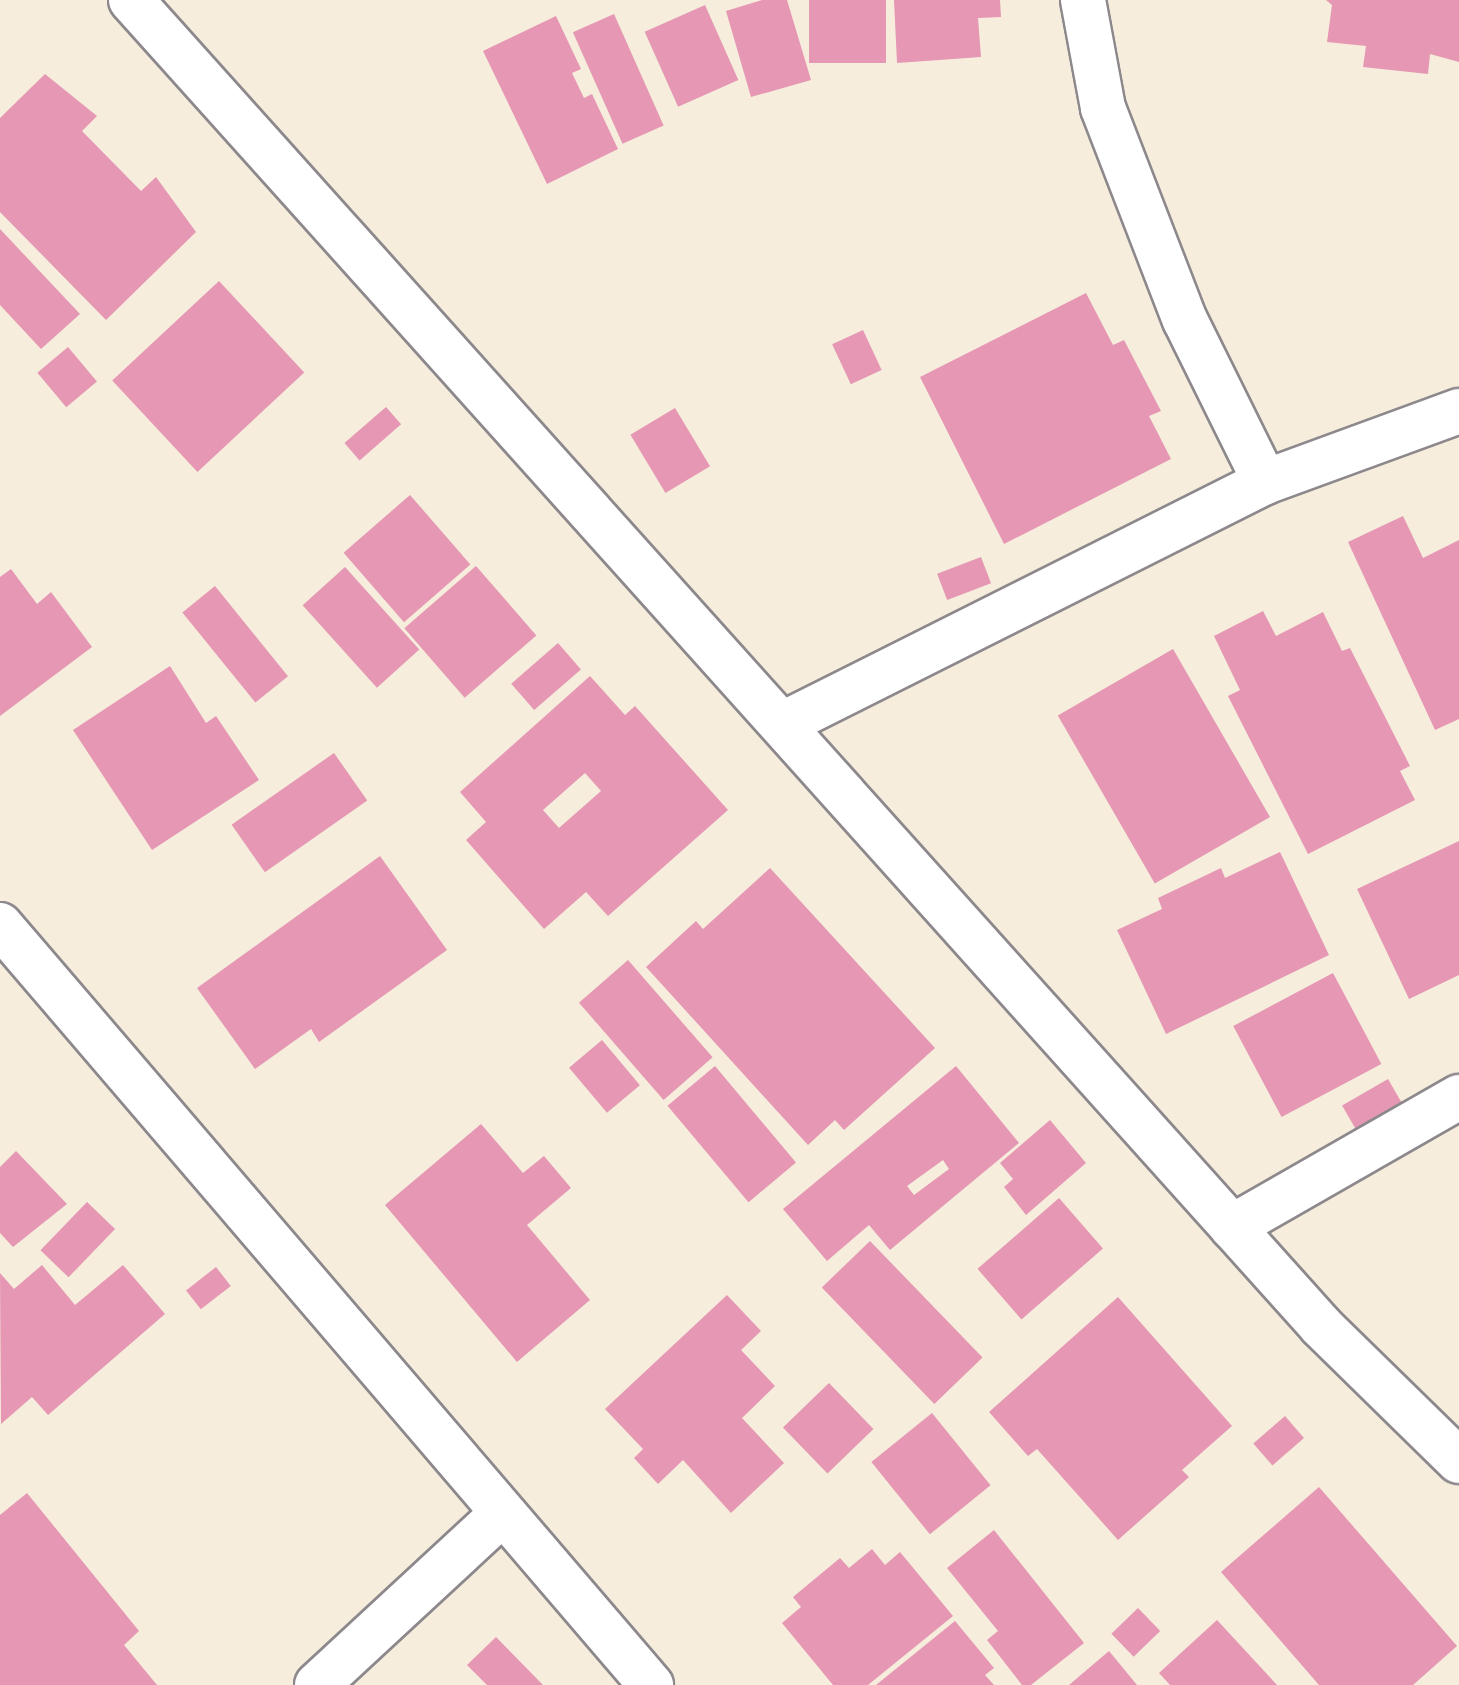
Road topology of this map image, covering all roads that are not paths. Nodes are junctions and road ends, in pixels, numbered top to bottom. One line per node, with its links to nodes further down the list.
1 (131, 0): 5 (street)
2 (1083, 0): 4 (street)
3 (1459, 411): 4 (street)
4 (1265, 482): 5 (street)
5 (785, 723): 8 (street)
6 (0, 925): 10 (street)
7 (1459, 1097): 8 (street)
8 (1232, 1227): 9 (street)
9 (1459, 1461)
10 (503, 1513): 11 (street); 12 (street)
11 (317, 1685)
12 (651, 1685)

